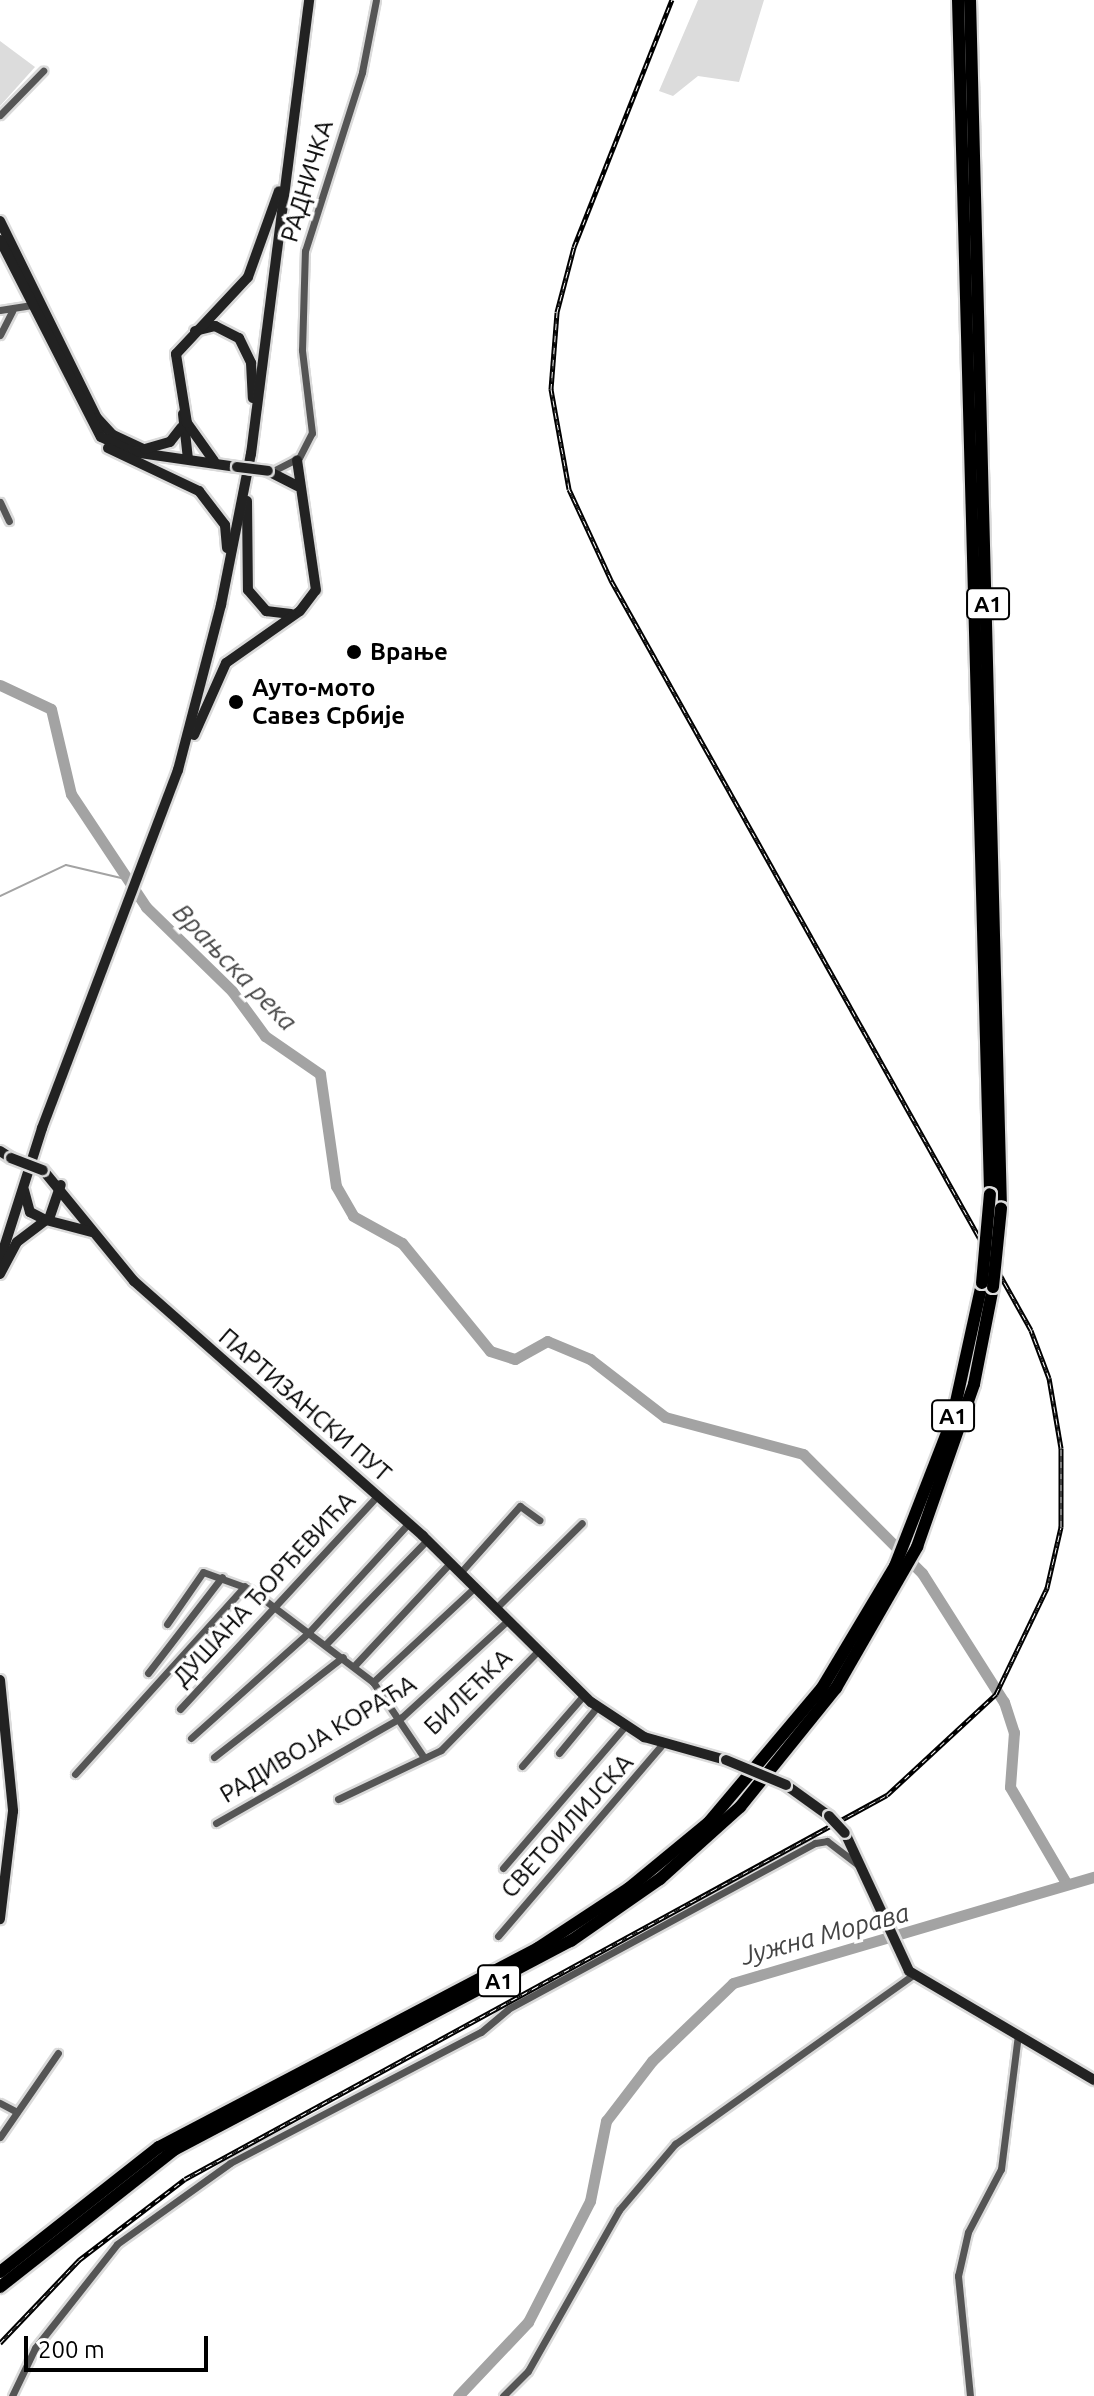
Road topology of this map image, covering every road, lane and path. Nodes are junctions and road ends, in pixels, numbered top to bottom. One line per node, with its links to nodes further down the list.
1 (309, 0): 7 (main road)
2 (376, 0): 21 (street, РАДНИЧКА)
3 (958, 0): 38 (highway, A1, bridge)
4 (970, 0): 38 (highway, A1, bridge)
5 (43, 71): 6 (street)
6 (0, 115)
7 (289, 168): 13 (main road); 17 (main road)
8 (0, 221): 10 (main road)
9 (0, 240): 10 (main road)
10 (36, 304): 12 (street); 16 (main road); 19 (main road)
11 (0, 310): 12 (street)
12 (12, 311): 14 (street)
13 (189, 334): 15 (main road); 17 (main road)
14 (0, 335)
15 (184, 408): 18 (main road); 22 (main road)
16 (87, 419): 19 (main road); 28 (main road)
17 (255, 420): 25 (main road)
18 (181, 428): 19 (main road); 20 (main road)
19 (147, 451): 20 (main road)
20 (188, 459): 22 (main road)
21 (297, 460): 23 (street); 24 (main road)
22 (216, 463): 23 (main road, bridge)
23 (270, 472): 24 (main road)
24 (299, 488): 29 (main road)
25 (245, 489): 28 (main road); 29 (main road)
26 (0, 502): 27 (street)
27 (9, 521)
28 (221, 605): 30 (main road)
29 (304, 608): 30 (main road)
30 (178, 770): 32 (main road)
31 (0, 1151): 33 (main road, ПАРТИЗАНСКИ ПУТ, bridge)
32 (24, 1181): 34 (main road); 36 (main road)
33 (61, 1184): 34 (main road); 35 (main road, ПАРТИЗАНСКИ ПУТ)
34 (48, 1220): 35 (main road); 37 (main road)
35 (94, 1233): 39 (main road, ПАРТИЗАНСКИ ПУТ)
36 (0, 1260)
37 (0, 1274)
38 (988, 1285): 45 (highway, A1)
39 (377, 1496): 41 (main road, ПАРТИЗАНСКИ ПУТ); 50 (street, ДУШАНА ЂОРЂЕВИЋА)
40 (539, 1520): 46 (street)
41 (409, 1523): 43 (main road, ПАРТИЗАНСКИ ПУТ); 54 (street)
42 (582, 1523): 51 (street)
43 (427, 1540): 44 (main road, ПАРТИЗАНСКИ ПУТ); 55 (street)
44 (450, 1563): 46 (main road, ПАРТИЗАНСКИ ПУТ); 58 (street)
45 (900, 1568): 87 (highway, A1); 88 (highway, A1)
46 (460, 1573): 49 (main road, ПАРТИЗАНСКИ ПУТ)
47 (222, 1577): 48 (street); 53 (street); 59 (street)
48 (245, 1586): 50 (street); 73 (street)
49 (474, 1588): 51 (main road, ПАРТИЗАНСКИ ПУТ); 61 (street)
50 (278, 1607): 54 (street); 64 (street, ДУШАНА ЂОРЂЕВИЋА)
51 (495, 1609): 52 (main road, ПАРТИЗАНСКИ ПУТ)
52 (507, 1621): 56 (main road, ПАРТИЗАНСКИ ПУТ); 65 (street, РАДИВОЈА КОРАЋА)
53 (167, 1624)
54 (309, 1632): 55 (street); 67 (street)
55 (326, 1644): 57 (street)
56 (537, 1652): 62 (main road, ПАРТИЗАНСКИ ПУТ); 70 (street, БИЛЕЋКА)
57 (343, 1657): 58 (street); 71 (street)
58 (354, 1666): 61 (street)
59 (148, 1673)
60 (0, 1680): 78 (main road)
61 (373, 1682): 65 (street)
62 (583, 1696): 63 (main road, ПАРТИЗАНСКИ ПУТ); 72 (street)
63 (597, 1707): 66 (main road, ПАРТИЗАНСКИ ПУТ); 69 (street)
64 (180, 1709)
65 (402, 1717): 70 (street); 75 (street, РАДИВОЈА КОРАЋА)
66 (625, 1726): 68 (main road, ПАРТИЗАНСКИ ПУТ); 76 (street)
67 (191, 1738)
68 (664, 1742): 77 (main road, ПАРТИЗАНСКИ ПУТ, bridge); 79 (street, СВЕТОИЛИЈСКА)
69 (559, 1753)
70 (423, 1756): 74 (street, БИЛЕЋКА)
71 (214, 1757)
72 (522, 1766)
73 (75, 1774)
74 (338, 1799)
75 (216, 1823)
76 (503, 1868)
77 (863, 1868): 80 (main road, ПАРТИЗАНСКИ ПУТ); 89 (street)
78 (0, 1919)
79 (498, 1936)
80 (913, 1975): 81 (main road); 90 (street)
81 (1018, 2034): 83 (main road); 91 (street)
82 (58, 2053): 85 (street)
83 (1094, 2080)
84 (0, 2103): 85 (street)
85 (17, 2112): 86 (street)
86 (0, 2137)
87 (0, 2272)
88 (0, 2287)
89 (12, 2396)
90 (503, 2396)
91 (970, 2396)

